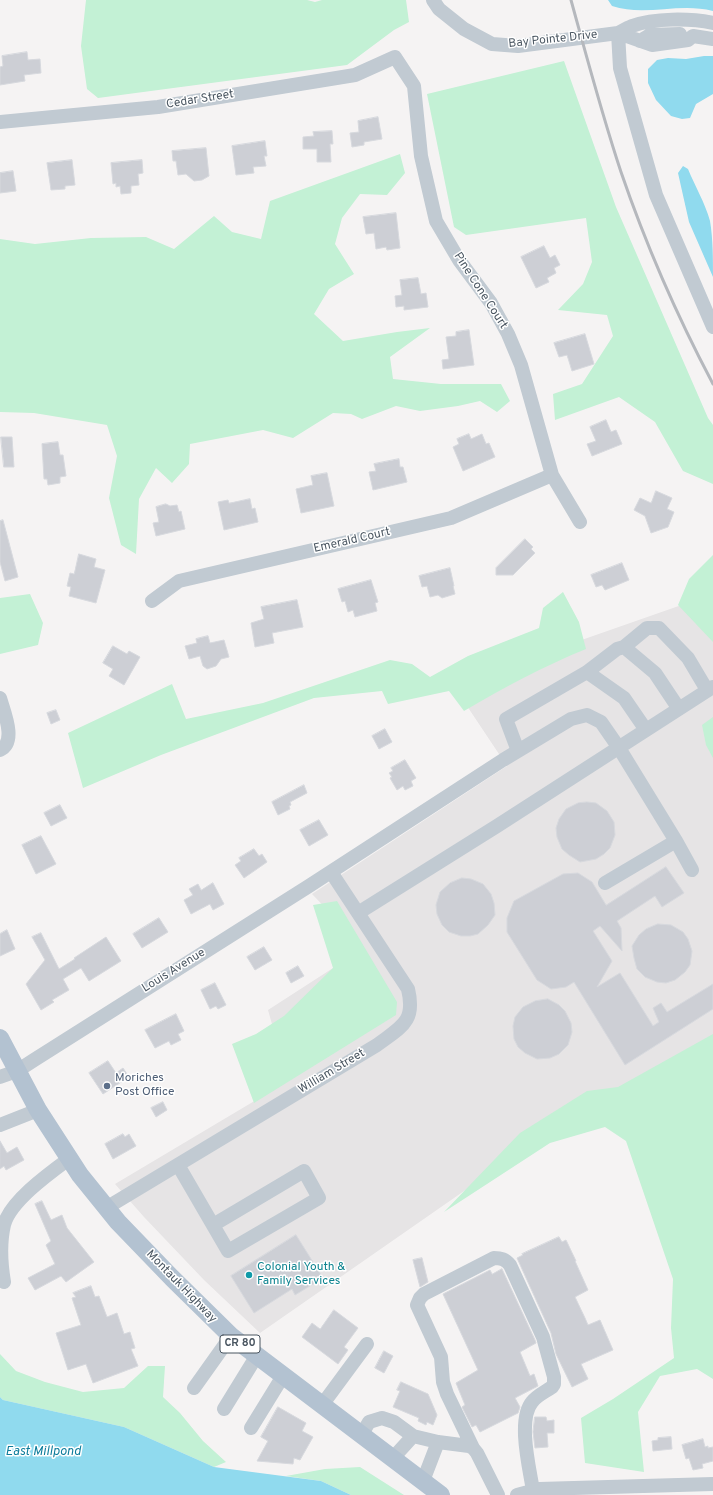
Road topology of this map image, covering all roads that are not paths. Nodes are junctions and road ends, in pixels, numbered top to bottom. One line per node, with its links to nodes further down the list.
1 (433, 0): 4 (street, Bay Pointe Drive)
2 (693, 20): 3 (street, Bay Pointe Drive); 4 (street, Bay Pointe Drive); 5 (street)
3 (713, 23)
4 (618, 33): 5 (street, Bay Pointe Drive); 9 (street)
5 (693, 36): 6 (street, Bay Pointe Drive)
6 (713, 38)
7 (395, 57): 8 (street, Cedar Street); 10 (street, Pine Cone Court)
8 (0, 122)
9 (713, 327)
10 (552, 475): 11 (street, Pine Cone Court); 12 (street, Emerald Court)
11 (580, 522)
12 (152, 601)
13 (624, 647): 14 (street); 15 (street); 17 (street)
14 (587, 672): 18 (street); 21 (street)
15 (710, 688): 17 (street)
16 (0, 698): 20 (street)
17 (679, 709): 18 (street)
18 (646, 730): 19 (street)
19 (619, 748): 21 (street, Louis Avenue); 22 (street, Louis Avenue); 26 (street)
20 (0, 750)
21 (518, 751): 24 (street, Louis Avenue)
22 (676, 841): 23 (street, Louis Avenue); 25 (street)
23 (692, 870)
24 (331, 872): 26 (street, William Street); 28 (street, Louis Avenue)
25 (605, 883)
26 (358, 913): 33 (street, William Street)
27 (0, 1038): 28 (main road, Montauk Highway / CR 80)
28 (17, 1071): 29 (street, Louis Avenue); 30 (main road, Montauk Highway / CR 80)
29 (0, 1077)
30 (38, 1110): 31 (street); 32 (main road, Montauk Highway / CR 80)
31 (0, 1125)
32 (70, 1158): 34 (main road, Montauk Highway / CR 80); 36 (street)
33 (178, 1165): 34 (street, William Street); 35 (street)
34 (106, 1208): 37 (main road, Montauk Highway / CR 80)
35 (213, 1225): 35 (street)
36 (4, 1282)
37 (231, 1336): 39 (main road, Montauk Highway / CR 80); 41 (street)
38 (367, 1344): 42 (street)
39 (256, 1356): 40 (main road, Montauk Highway / CR 80); 43 (street)
40 (283, 1376): 42 (main road, Montauk Highway / CR 80); 44 (street)
41 (194, 1388)
42 (322, 1405): 45 (main road, Montauk Highway / CR 80)
43 (224, 1409)
44 (252, 1428)
45 (362, 1434): 46 (street); 49 (main road, Montauk Highway / CR 80)
46 (413, 1436): 47 (street); 49 (street)
47 (438, 1442): 48 (street); 50 (street)
48 (473, 1448): 52 (street); 54 (street)
49 (393, 1458): 50 (main road, Montauk Highway / CR 80)
50 (423, 1481): 53 (main road, Montauk Highway / CR 80)
51 (713, 1484): 52 (street)
52 (533, 1491): 55 (street)
53 (441, 1495)
54 (498, 1495)
55 (517, 1495)

